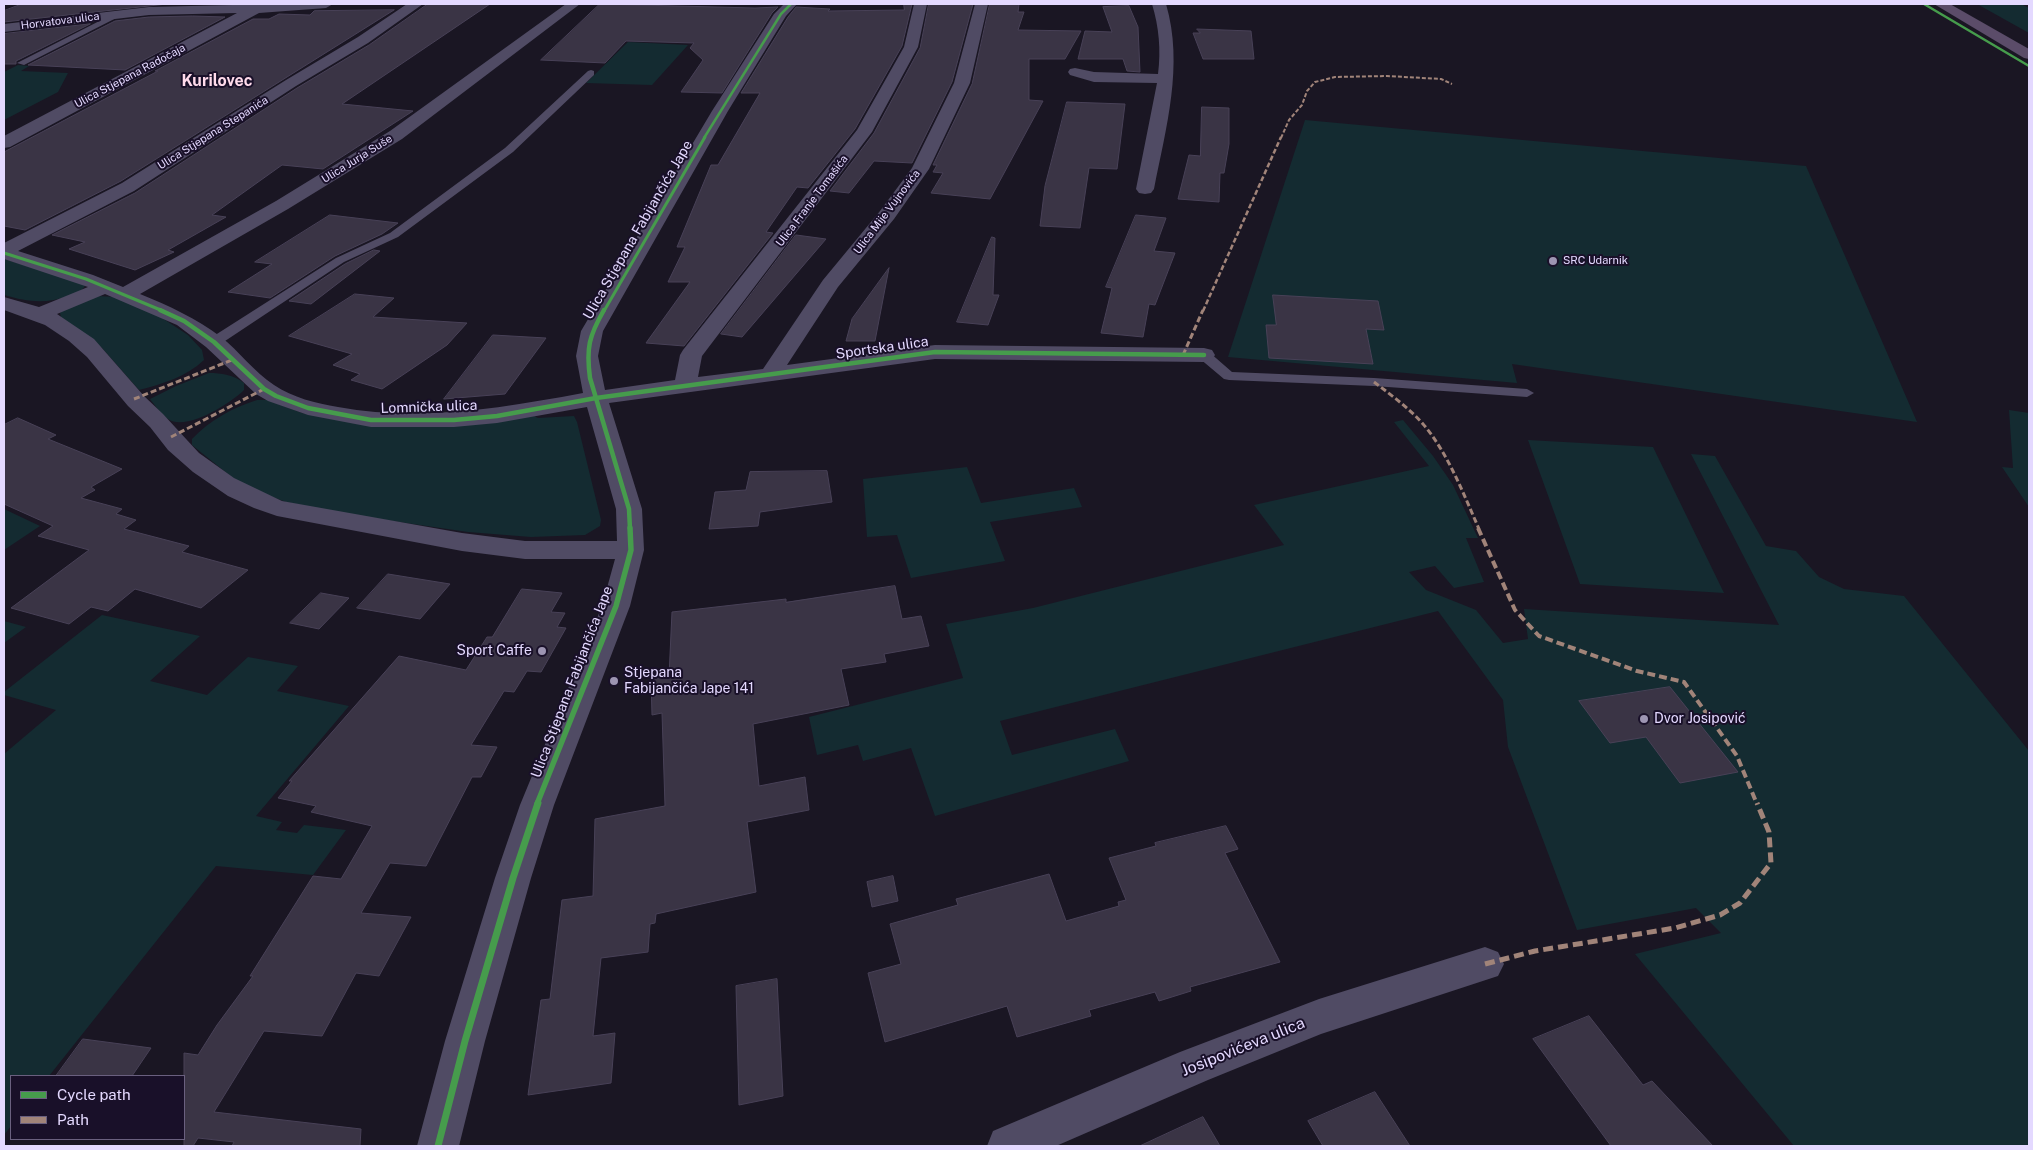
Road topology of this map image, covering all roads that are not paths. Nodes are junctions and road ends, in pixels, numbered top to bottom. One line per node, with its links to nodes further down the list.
1 (326, 4): 11 (street, Horvatova ulica)
2 (416, 4): 22 (street, Ulica Stjepana Stepanića)
3 (574, 4): 24 (street, Ulica Jurja Suše)
4 (790, 4): 32 (street, Ulica Stjepana Fabijančića Jape)
5 (921, 4): 30 (street, Ulica Franje Tomašića)
6 (982, 4): 29 (street, Ulica Mije Vujnovića)
7 (1159, 4): 19 (street)
8 (1941, 4): 15 (main road)
9 (1964, 4): 14 (main road)
10 (187, 7): 11 (street, Horvatova ulica); 12 (street, Horvatova ulica)
11 (257, 9): 20 (street, Ulica Stjepana Radočaja)
12 (122, 13): 13 (street, Horvatova ulica); 16 (lane)
13 (4, 28)
14 (2029, 40)
15 (2029, 55)
16 (21, 64)
17 (1075, 72): 19 (street)
18 (591, 73): 27 (lane)
19 (1165, 79): 21 (street)
20 (4, 143)
21 (1145, 189)
22 (4, 252): 23 (street, Lomnička ulica)
23 (105, 287): 24 (street, Lomnička ulica); 26 (street)
24 (126, 294): 27 (street, Lomnička ulica)
25 (7, 306): 26 (street)
26 (40, 314): 33 (street)
27 (214, 342): 32 (street, Lomnička ulica)
28 (1204, 355): 29 (street, Sportska ulica); 31 (lane)
29 (768, 376): 30 (street, Sportska ulica)
30 (685, 387): 32 (street, Sportska ulica)
31 (1527, 393)
32 (596, 398): 33 (street, Ulica Stjepana Fabijančića Jape)
33 (631, 550): 35 (street, Ulica Stjepana Fabijančića Jape)
34 (1485, 964): 36 (street, Josipovićeva ulica)
35 (438, 1146)
36 (1008, 1146)

